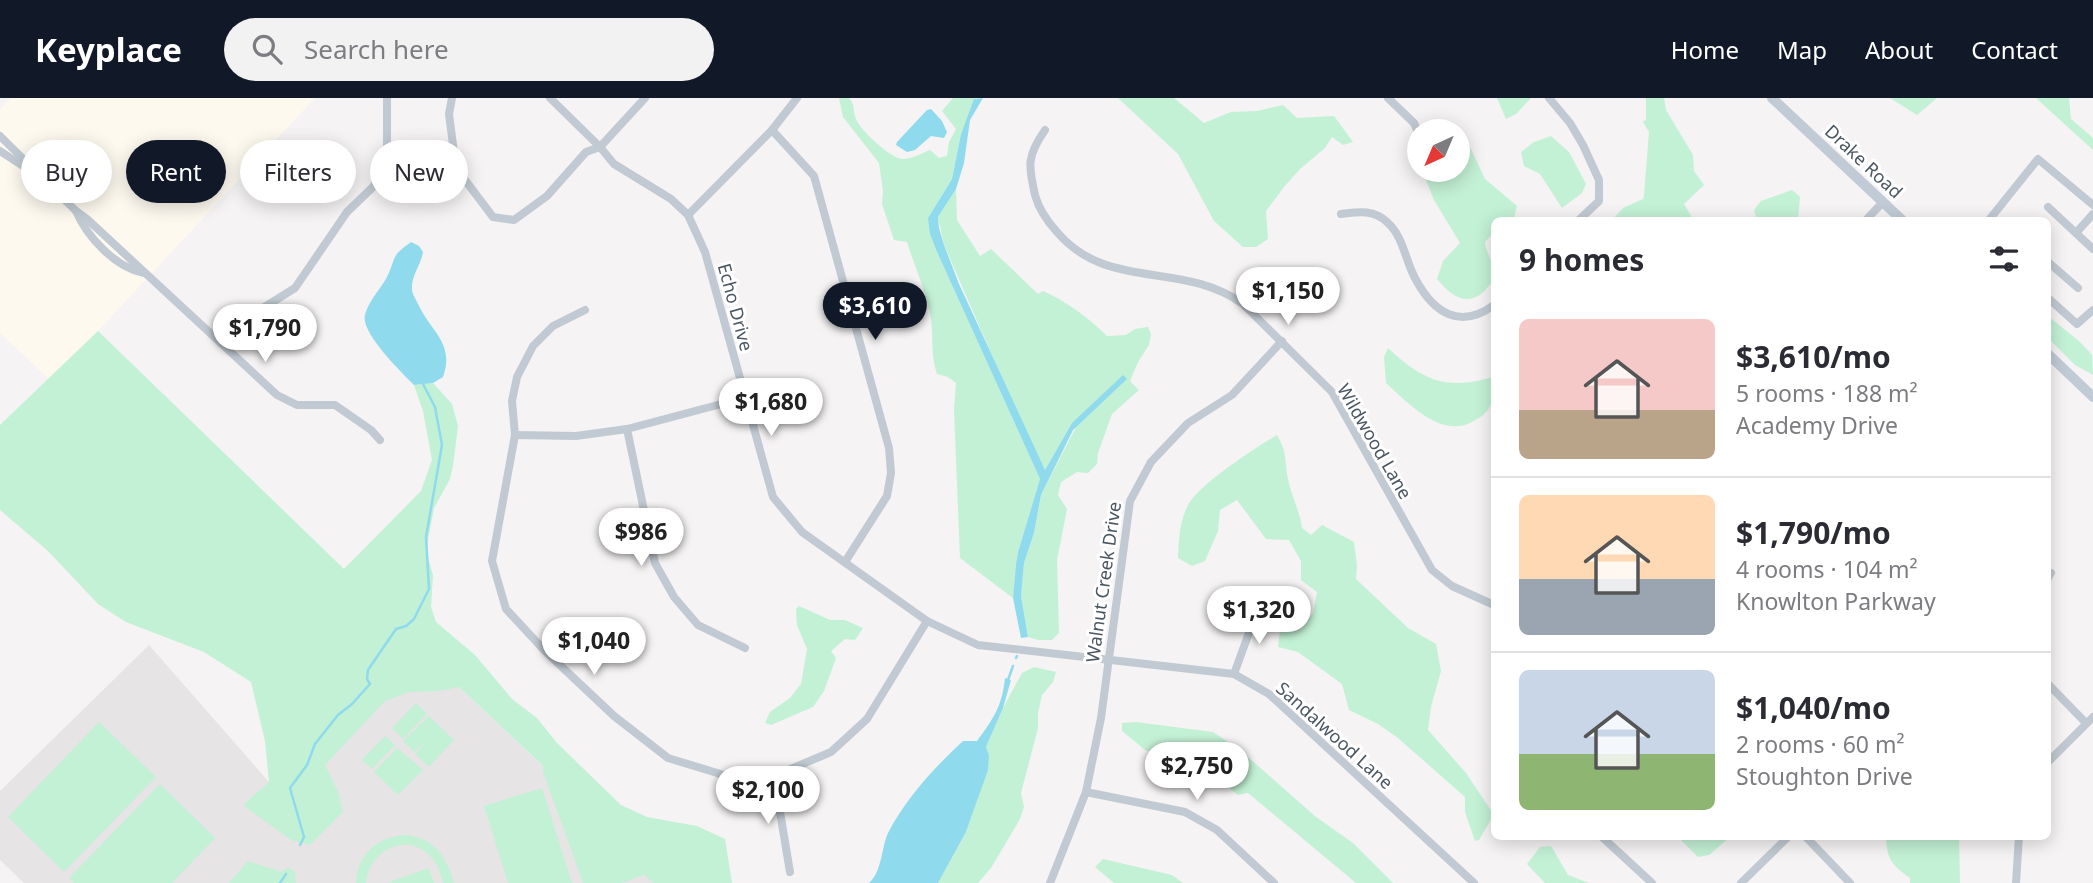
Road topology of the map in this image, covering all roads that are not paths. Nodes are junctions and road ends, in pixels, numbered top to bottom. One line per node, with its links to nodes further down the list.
1 (387, 98): 37 (street)
2 (452, 98): 13 (street)
3 (550, 98): 13 (street, Echo Drive)
4 (645, 98): 13 (street)
5 (797, 98): 10 (street)
6 (1388, 98): 9 (street)
7 (1549, 98): 24 (street)
8 (1772, 98): 17 (street, Drake Road)
9 (1410, 119)
10 (772, 130): 23 (street); 44 (street)
11 (1045, 130): 36 (street, Wildwood Lane)
12 (0, 136): 15 (street)
13 (600, 147): 23 (street, Echo Drive)
14 (0, 151): 16 (street)
15 (21, 157)
16 (21, 165)
17 (1883, 202): 25 (street); 26 (street, Drake Road)
18 (68, 203): 37 (street)
19 (2093, 205): 27 (street)
20 (2048, 207): 28 (street)
21 (1341, 214): 33 (street)
22 (2093, 214): 28 (street)
23 (688, 215): 40 (street, Echo Drive)
24 (1582, 217)
25 (1869, 217)
26 (1899, 217)
27 (1991, 217)
28 (2076, 233): 29 (street)
29 (2093, 249)
30 (2051, 265): 31 (street)
31 (2078, 288)
32 (2051, 301): 35 (street)
33 (1491, 308)
34 (585, 310): 42 (street)
35 (2093, 310)
36 (1282, 341): 45 (street, Wildwood Lane); 49 (street, Walnut Creek Drive)
37 (220, 343): 43 (street)
38 (2051, 357): 39 (street)
39 (2093, 397)
40 (744, 398): 41 (street); 44 (street, Echo Drive)
41 (627, 429): 42 (street); 48 (street)
42 (515, 435): 54 (street)
43 (380, 440)
44 (845, 562): 47 (street, Echo Drive)
45 (1491, 605)
46 (1258, 608): 50 (street)
47 (927, 621): 49 (street, Echo Drive); 54 (street)
48 (745, 648)
49 (1107, 659): 50 (street, Sandalwood Lane); 55 (street, Walnut Creek Drive)
50 (1234, 674): 63 (street, Sandalwood Lane)
51 (2051, 687): 52 (street)
52 (2090, 720): 53 (street)
53 (2051, 759)
54 (774, 776): 60 (street)
55 (1086, 792): 61 (street, Walnut Creek Drive); 62 (street)
56 (1605, 840): 64 (street)
57 (1785, 840): 65 (street)
58 (1809, 840): 66 (street)
59 (2019, 840): 67 (street)
60 (790, 872)
61 (1050, 883)
62 (1274, 883)
63 (1474, 883)
64 (1652, 883)
65 (1741, 883)
66 (1850, 883)
67 (2016, 883)

